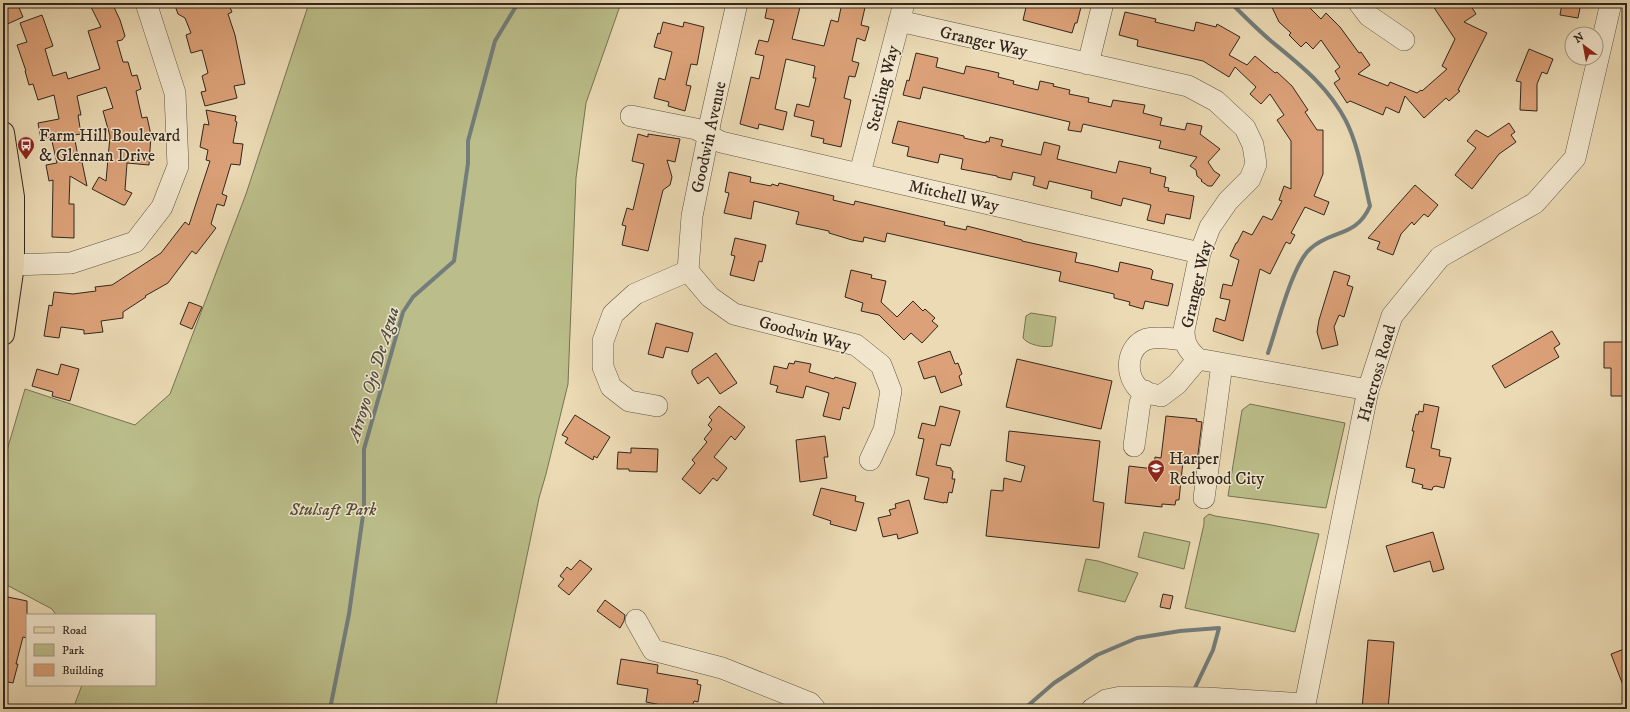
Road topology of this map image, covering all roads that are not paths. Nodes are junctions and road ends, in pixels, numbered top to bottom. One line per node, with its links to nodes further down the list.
1 (146, 3): 14 (street)
2 (737, 3): 11 (street, Goodwin Avenue)
3 (1103, 3): 8 (street)
4 (1359, 3): 7 (street)
5 (1611, 3): 20 (street, Harcross Road)
6 (901, 12): 8 (street, Granger Way); 12 (street, Sterling Way)
7 (1404, 40)
8 (1088, 64): 13 (street, Granger Way)
9 (631, 116): 11 (street, Mitchell Way)
10 (3, 133): 14 (main road)
11 (708, 136): 12 (street, Mitchell Way); 15 (street, Goodwin Avenue)
12 (860, 174): 13 (street, Mitchell Way)
13 (1200, 253): 17 (street, Granger Way)
14 (13, 265): 16 (main road)
15 (688, 271): 22 (street); 24 (street, Goodwin Way)
16 (3, 334)
17 (1184, 340): 18 (street, Granger Way); 21 (street)
18 (1198, 359): 19 (street); 21 (street)
19 (1222, 364): 20 (street); 25 (street)
20 (1368, 390): 27 (street, Harcross Road)
21 (1145, 392): 23 (street)
22 (657, 406)
23 (1134, 446)
24 (870, 460)
25 (1204, 498)
26 (636, 620): 28 (street)
27 (1306, 707): 29 (street)
28 (815, 709)
29 (1092, 709)

